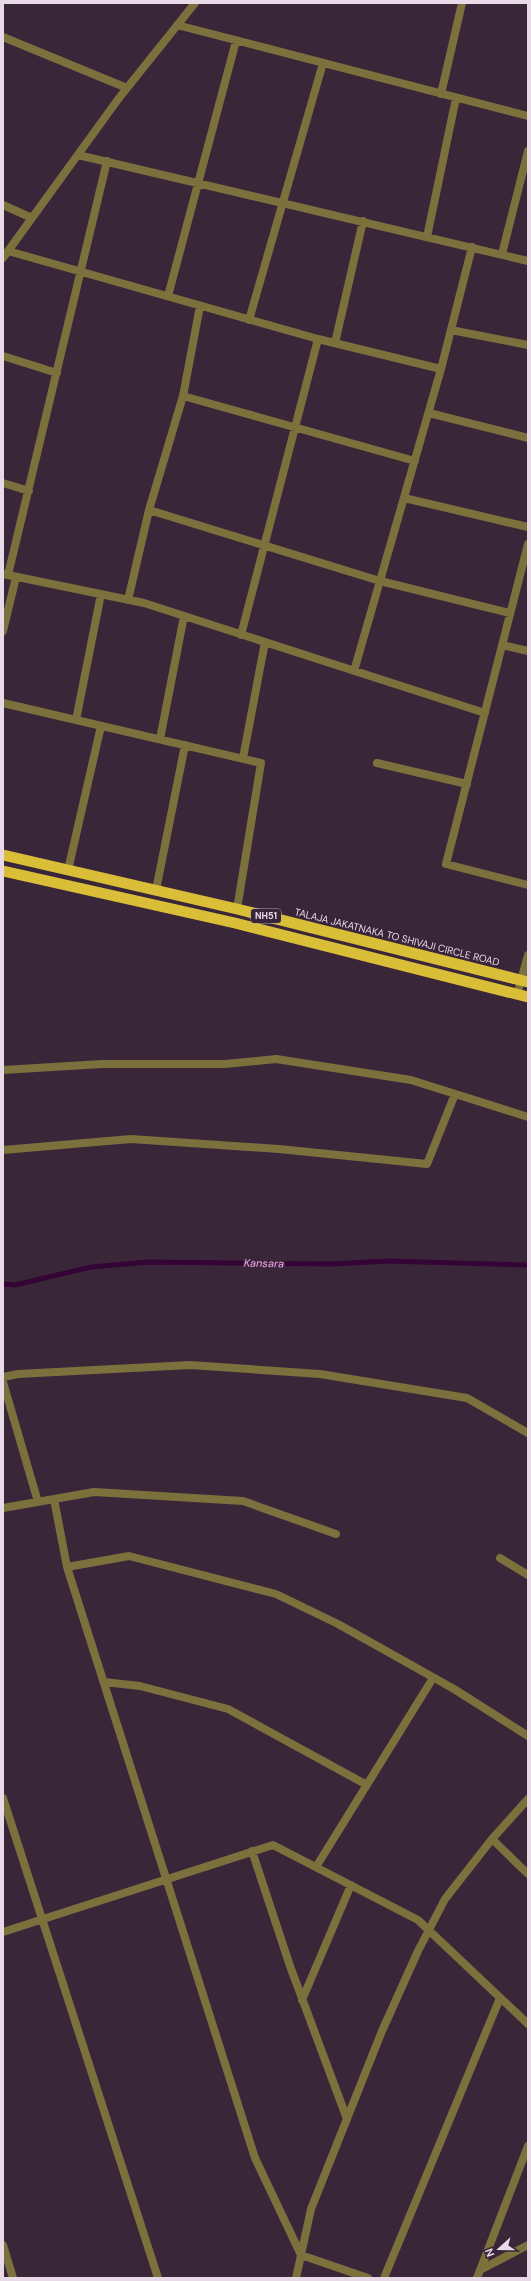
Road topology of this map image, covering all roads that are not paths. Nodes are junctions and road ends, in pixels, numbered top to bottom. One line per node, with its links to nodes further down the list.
1 (195, 3): 3 (street)
2 (462, 3): 8 (street)
3 (177, 25): 5 (street); 7 (street)
4 (3, 37): 7 (street)
5 (236, 41): 6 (street); 14 (street)
6 (322, 63): 8 (street); 15 (street)
7 (127, 88): 12 (street)
8 (441, 94): 9 (street)
9 (456, 98): 10 (street); 19 (street)
10 (528, 116)
11 (528, 151): 22 (street)
12 (78, 155): 13 (street); 17 (street)
13 (107, 161): 14 (street); 24 (street)
14 (198, 183): 15 (street); 25 (street)
15 (283, 203): 18 (street); 27 (street)
16 (3, 205): 17 (street)
17 (32, 218): 21 (street)
18 (363, 222): 19 (street); 30 (street)
19 (427, 237): 20 (street)
20 (472, 247): 22 (street); 28 (street)
21 (6, 254): 24 (street)
22 (502, 254): 23 (street)
23 (528, 260)
24 (82, 272): 25 (street); 34 (street)
25 (168, 296): 26 (street)
26 (200, 306): 27 (street); 35 (street)
27 (250, 320): 29 (street)
28 (451, 330): 31 (street); 33 (street)
29 (318, 339): 30 (street); 37 (street)
30 (335, 343): 33 (street)
31 (528, 345)
32 (3, 356): 34 (street)
33 (441, 369): 36 (street)
34 (57, 373): 41 (street)
35 (183, 396): 37 (street); 43 (street)
36 (429, 413): 38 (street); 39 (street)
37 (295, 428): 39 (street); 46 (street)
38 (528, 438)
39 (415, 461): 42 (street)
40 (3, 483): 41 (street)
41 (29, 491): 47 (street)
42 (404, 498): 44 (street); 48 (street)
43 (149, 510): 46 (street); 50 (street)
44 (528, 527)
45 (528, 544): 51 (street)
46 (264, 545): 48 (street); 54 (street)
47 (9, 575): 49 (street); 53 (street)
48 (380, 581): 51 (street); 58 (street)
49 (101, 594): 50 (street); 61 (street)
50 (128, 600): 52 (street)
51 (510, 613): 56 (street)
52 (184, 616): 54 (street); 63 (street)
53 (3, 632)
54 (241, 635): 55 (street)
55 (265, 642): 58 (street); 65 (street)
56 (502, 644): 57 (street); 60 (street)
57 (528, 651)
58 (354, 671): 60 (street)
59 (3, 703): 61 (street)
60 (485, 713): 67 (street)
61 (76, 720): 62 (street)
62 (101, 726): 63 (street); 69 (street)
63 (160, 739): 64 (street)
64 (186, 745): 65 (street); 72 (street)
65 (243, 758): 73 (street)
66 (377, 763): 67 (street)
67 (466, 784): 71 (street)
68 (3, 855): 69 (highway, TALAJA JAKATNAKA TO SHIVAJI CIRCLE ROAD / NH51)
69 (68, 870): 72 (highway, TALAJA JAKATNAKA TO SHIVAJI CIRCLE ROAD / NH51)
70 (3, 871): 76 (highway, NH51)
71 (528, 885)
72 (156, 890): 73 (highway, TALAJA JAKATNAKA TO SHIVAJI CIRCLE ROAD / NH51)
73 (237, 909): 75 (highway, TALAJA JAKATNAKA TO SHIVAJI CIRCLE ROAD / NH51)
74 (528, 955): 75 (street)
75 (524, 981): 76 (street)
76 (517, 995): 77 (highway, NH51)
77 (528, 997)
78 (3, 1070): 79 (street)
79 (455, 1094): 80 (street); 81 (street)
80 (528, 1117)
81 (3, 1150)
82 (3, 1377): 84 (street)
83 (3, 1382): 86 (street)
84 (528, 1433)
85 (54, 1499): 86 (street); 88 (street); 90 (street)
86 (38, 1502): 87 (street)
87 (3, 1508)
88 (336, 1534)
89 (500, 1558): 91 (street)
90 (67, 1567): 92 (street); 93 (street)
91 (528, 1575)
92 (434, 1678): 94 (street); 95 (street)
93 (104, 1682): 95 (street); 102 (street)
94 (528, 1736)
95 (366, 1785): 100 (street)
96 (3, 1798): 104 (street)
97 (528, 1799): 98 (street)
98 (492, 1839): 101 (street); 105 (street)
99 (252, 1851): 100 (street); 102 (street); 108 (street)
100 (316, 1867): 103 (street)
101 (528, 1874)
102 (166, 1879): 104 (street); 114 (street)
103 (351, 1885): 105 (street); 108 (street)
104 (43, 1919): 106 (street); 117 (street)
105 (429, 1931): 107 (street); 110 (street)
106 (3, 1932)
107 (500, 1998): 109 (street); 120 (street)
108 (302, 2000): 110 (street)
109 (528, 2024)
110 (347, 2119): 114 (street)
111 (528, 2146): 115 (street)
112 (3, 2245): 116 (street)
113 (528, 2246): 115 (street)
114 (301, 2255): 118 (street); 119 (street)
115 (480, 2270): 121 (street)
116 (13, 2278)
117 (158, 2278)
118 (296, 2278)
119 (368, 2278)
120 (384, 2278)
121 (477, 2278)

